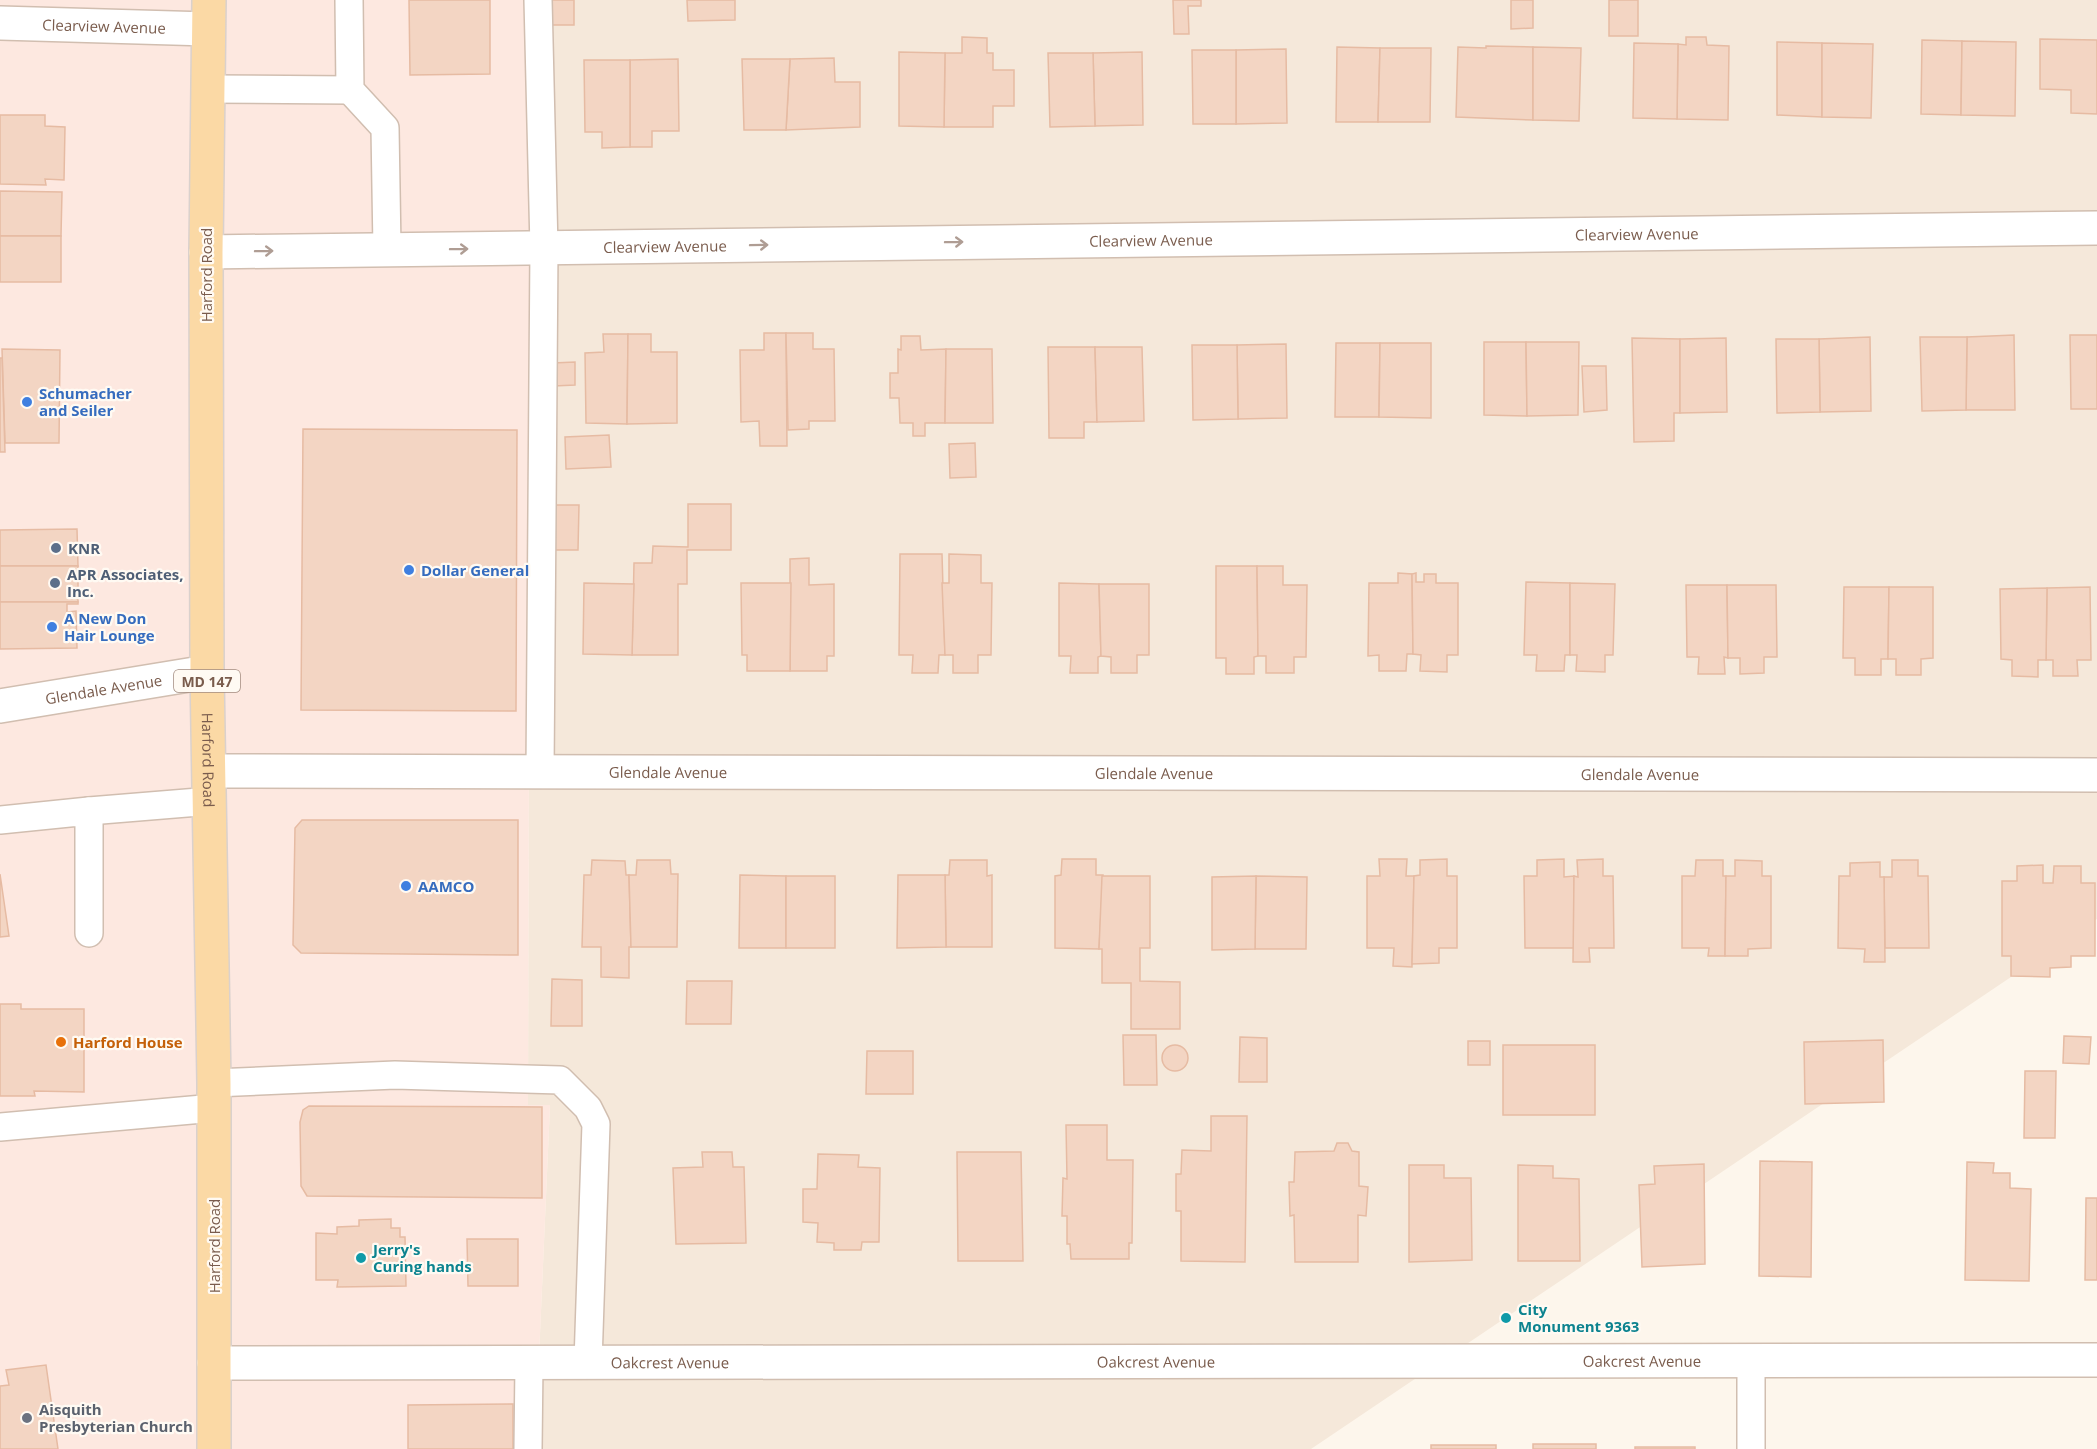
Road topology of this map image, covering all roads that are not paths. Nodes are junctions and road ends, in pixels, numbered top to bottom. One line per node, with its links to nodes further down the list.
1 (349, 0): 6 (lane)
2 (538, 0): 8 (lane)
3 (209, 14): 4 (street, Clearview Avenue); 5 (main road, Harford Road / MD 147)
4 (0, 23)
5 (208, 89): 6 (lane); 10 (main road, Harford Road / MD 147)
6 (350, 90): 9 (lane)
7 (2097, 228): 8 (street, Clearview Avenue, one-way to 7)
8 (544, 248): 9 (street, Clearview Avenue, one-way to 8); 13 (lane)
9 (387, 249): 10 (street, Clearview Avenue, one-way to 9)
10 (206, 252): 11 (main road, Harford Road / MD 147)
11 (207, 672): 12 (street, Glendale Avenue); 15 (main road, Harford Road / MD 147)
12 (0, 706)
13 (540, 772): 14 (street, Glendale Avenue); 15 (street, Glendale Avenue)
14 (2097, 775)
15 (210, 786): 16 (lane); 19 (main road, Harford Road / MD 147)
16 (89, 811): 17 (lane); 18 (lane)
17 (0, 820)
18 (89, 933)
19 (214, 1095): 20 (lane); 23 (lane); 24 (main road, Harford Road / MD 147)
20 (0, 1127)
21 (1751, 1360): 22 (street, Oakcrest Avenue); 23 (street, Oakcrest Avenue); 28 (lane)
22 (2097, 1360)
23 (588, 1362): 25 (street, Oakcrest Avenue)
24 (214, 1363): 25 (street, Oakcrest Avenue); 26 (main road, Harford Road / MD 147)
25 (529, 1363): 27 (lane)
26 (214, 1449)
27 (528, 1449)
28 (1751, 1449)

